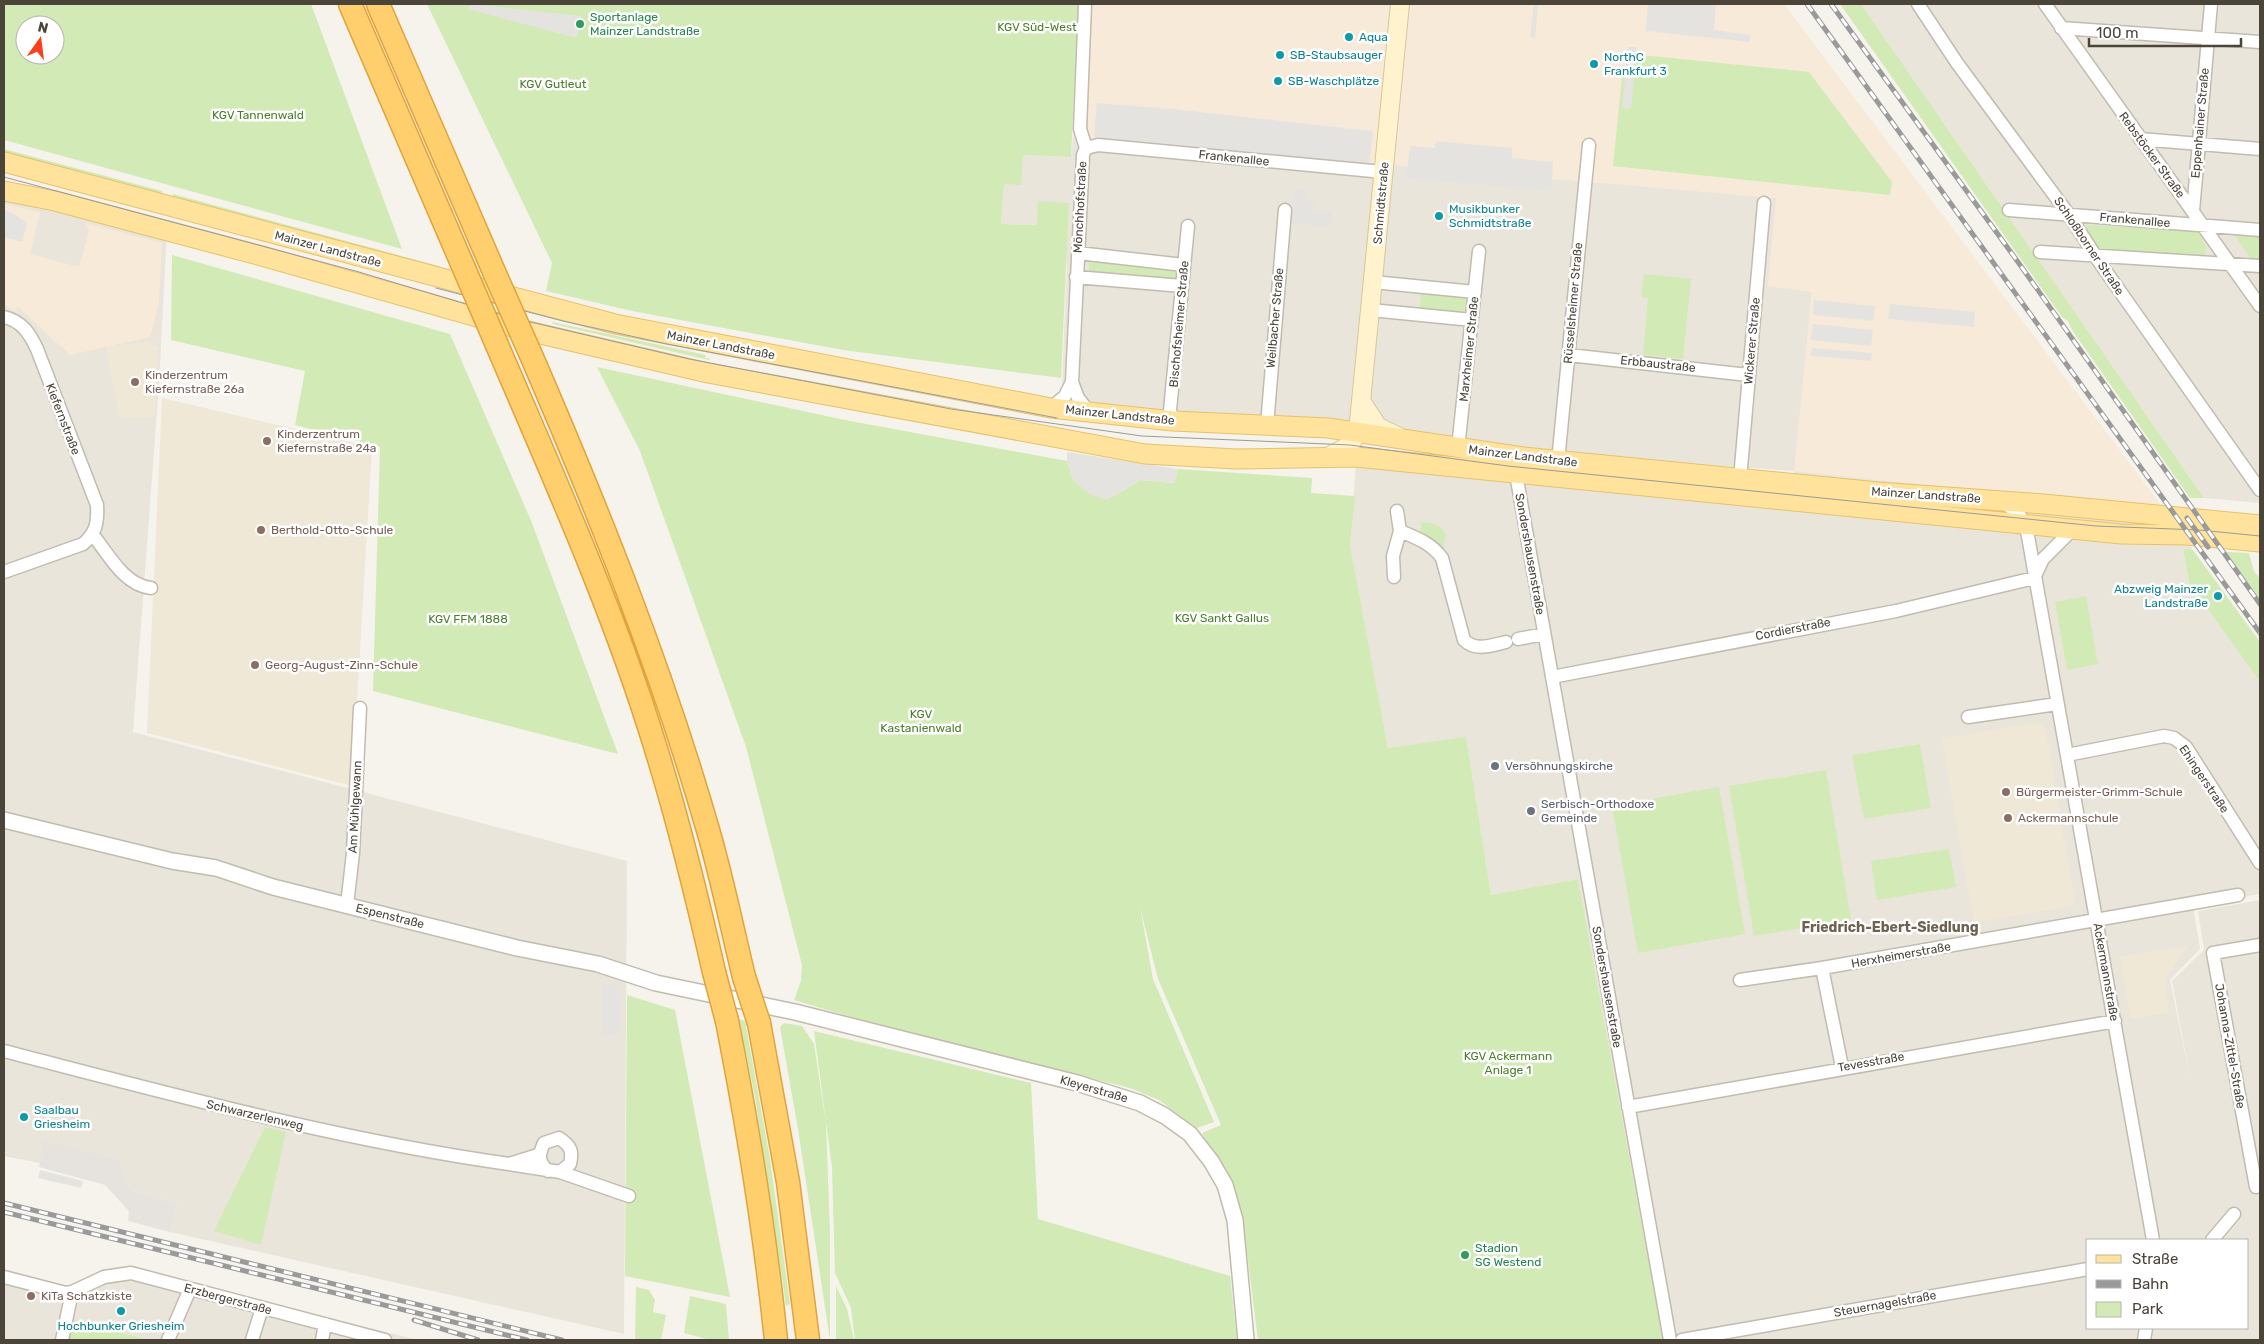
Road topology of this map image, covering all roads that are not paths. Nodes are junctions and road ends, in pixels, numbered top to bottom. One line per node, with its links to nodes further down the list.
1 (350, 4): 110 (highway, bridge)
2 (378, 4): 111 (highway, bridge)
3 (1085, 4): 14 (street, Mönchhofstraße)
4 (1400, 4): 17 (main road, Schmidtstraße)
5 (1918, 4): 23 (street, Schloßborner Straße)
6 (2045, 4): 8 (street, Rebstöcker Straße)
7 (2211, 4): 9 (street, Eppenhainer Straße)
8 (2061, 28): 9 (street); 11 (street, Rebstöcker Straße)
9 (2209, 38): 10 (street); 12 (street, Eppenhainer Straße)
10 (2260, 42)
11 (2140, 140): 12 (street); 22 (street, Rebstöcker Straße)
12 (2198, 144): 15 (street); 22 (street, Eppenhainer Straße)
13 (1588, 145): 42 (street, Rüsselsheimer Straße)
14 (1086, 148): 17 (street, Frankenallee); 29 (street, Mönchhofstraße)
15 (2260, 149)
16 (4, 162): 46 (main road, Mainzer Landstraße)
17 (1383, 172): 35 (main road, Schmidtstraße)
18 (4, 191): 53 (main road, Mainzer Landstraße)
19 (1764, 203): 43 (street, Wickerer Straße)
20 (1285, 210): 49 (street, Weilbacher Straße)
21 (2009, 210): 23 (street, Frankenallee)
22 (2192, 211): 25 (street, Rebstöcker Straße)
23 (2068, 215): 25 (street, Frankenallee); 30 (street, Schloßborner Straße)
24 (1188, 226): 32 (street, Bischofsheimer Straße)
25 (2203, 226): 26 (street, Frankenallee); 31 (street, Rebstöcker Straße)
26 (2260, 230)
27 (1479, 250): 37 (street, Marxheimer Straße)
28 (2040, 252): 30 (street)
29 (1078, 253): 32 (street); 34 (street, Mönchhofstraße)
30 (2094, 255): 31 (street); 58 (street, Schloßborner Straße)
31 (2231, 264): 33 (street); 38 (street, Rebstöcker Straße)
32 (1184, 265): 36 (street, Bischofsheimer Straße)
33 (2260, 266)
34 (1076, 277): 36 (street); 44 (street, Mönchhofstraße)
35 (1373, 282): 37 (street); 39 (main road, Schmidtstraße)
36 (1182, 286): 48 (street, Bischofsheimer Straße)
37 (1474, 292): 41 (street, Marxheimer Straße)
38 (2260, 306)
39 (1371, 310): 41 (street); 45 (main road, Schmidtstraße)
40 (4, 317): 66 (street, Kiefernstraße)
41 (1472, 320): 52 (street, Marxheimer Straße)
42 (1569, 355): 43 (street, Erbbaustraße); 55 (street, Rüsselsheimer Straße)
43 (1748, 375): 57 (street, Wickerer Straße)
44 (1072, 382): 46 (street); 47 (street, Mönchhofstraße)
45 (1361, 401): 50 (main road, Schmidtstraße); 51 (main road)
46 (1052, 408): 47 (main road, Mainzer Landstraße)
47 (1089, 412): 48 (main road, Mainzer Landstraße)
48 (1173, 421): 49 (main road, Mainzer Landstraße)
49 (1267, 425): 50 (main road, Mainzer Landstraße)
50 (1358, 432): 51 (main road, Mainzer Landstraße); 53 (main road); 54 (main road)
51 (1401, 438): 52 (main road, Mainzer Landstraße)
52 (1458, 448): 55 (main road, Mainzer Landstraße)
53 (1325, 458): 54 (main road, Mainzer Landstraße)
54 (1390, 461): 56 (main road, Mainzer Landstraße)
55 (1558, 461): 57 (main road, Mainzer Landstraße)
56 (1516, 474): 62 (main road, Mainzer Landstraße); 72 (street, Sondershausenstraße)
57 (1740, 479): 59 (main road, Mainzer Landstraße)
58 (2260, 490)
59 (2000, 501): 60 (main road, Mainzer Landstraße); 62 (street)
60 (2043, 504): 62 (street); 63 (main road, Mainzer Landstraße)
61 (1397, 511): 65 (street)
62 (2026, 525): 64 (main road, Mainzer Landstraße); 70 (street, Ackermannstraße)
63 (2260, 526)
64 (2073, 529): 67 (main road, Mainzer Landstraße); 70 (street)
65 (1400, 531): 69 (street); 72 (street)
66 (93, 535): 68 (street); 71 (street)
67 (2260, 542)
68 (4, 572)
69 (1394, 577)
70 (2034, 578): 73 (street, Cordierstraße); 74 (street, Ackermannstraße)
71 (151, 588)
72 (1544, 634): 73 (street, Sondershausenstraße)
73 (1552, 678): 90 (street, Sondershausenstraße)
74 (2057, 704): 76 (street); 77 (street, Ackermannstraße)
75 (360, 708): 81 (street, Am Mühlgewann)
76 (1968, 717)
77 (2067, 755): 79 (street, Ehingerstraße); 82 (street, Ackermannstraße)
78 (4, 820): 81 (street, Espenstraße)
79 (2260, 863)
80 (2238, 895): 82 (street)
81 (347, 905): 86 (street, Espenstraße)
82 (2097, 919): 84 (street, Herxheimerstraße); 87 (street, Ackermannstraße)
83 (2260, 945): 94 (street, Johanna-Zittel-Straße)
84 (1822, 968): 85 (street, Herxheimerstraße); 89 (street)
85 (1740, 980)
86 (778, 1009): 112 (street, Kleyerstraße)
87 (2115, 1021): 89 (street, Tevesstraße); 97 (street, Ackermannstraße)
88 (4, 1051): 92 (street, Schwarzerlenweg)
89 (1842, 1067): 90 (street, Tevesstraße)
90 (1628, 1107): 113 (street, Sondershausenstraße)
91 (538, 1154): 92 (street, Schwarzerlenweg); 93 (street); 93 (street, Schwarzerlenweg)
92 (510, 1164): 93 (street, Schwarzerlenweg)
93 (554, 1172): 95 (street, Schwarzerlenweg)
94 (2256, 1187)
95 (629, 1196)
96 (2234, 1214): 98 (street)
97 (2153, 1239)
98 (2213, 1239)
99 (2086, 1269): 114 (street, Steuernagelstraße)
100 (4, 1277): 102 (street)
101 (190, 1289): 102 (street, Erzbergerstraße); 103 (street, Erzbergerstraße); 106 (street)
102 (72, 1292): 105 (street)
103 (262, 1308): 104 (street, Erzbergerstraße); 107 (street)
104 (325, 1324): 108 (street); 109 (street, Erzbergerstraße)
105 (62, 1340)
106 (168, 1340)
107 (252, 1340)
108 (322, 1340)
109 (385, 1340)
110 (776, 1340)
111 (808, 1340)
112 (1246, 1340)
113 (1670, 1340)
114 (1682, 1340)

